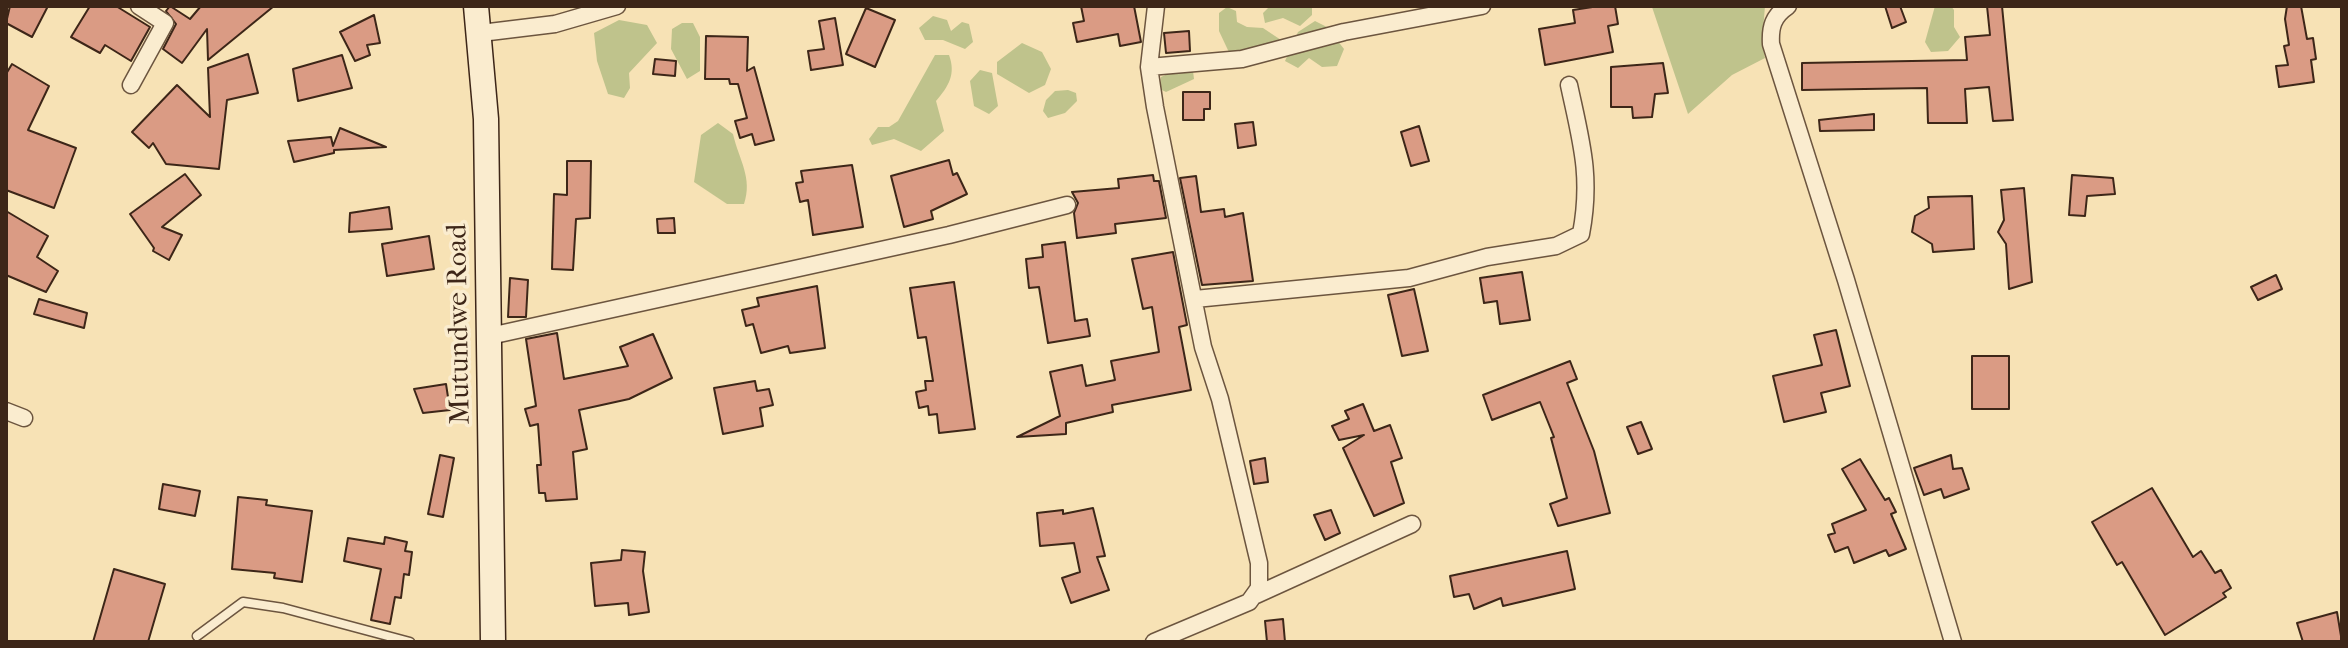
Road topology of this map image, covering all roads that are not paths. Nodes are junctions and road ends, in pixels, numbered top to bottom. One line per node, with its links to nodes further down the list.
1 (139, 6): 9 (street)
2 (476, 6): 7 (main road, Mutundwe Road)
3 (617, 6): 7 (street)
4 (1156, 6): 8 (street)
5 (1482, 6): 8 (street)
6 (1788, 6): 22 (street)
7 (481, 33): 13 (main road, Mutundwe Road)
8 (1149, 67): 12 (street)
9 (131, 85)
10 (1569, 85): 12 (street)
11 (1067, 205): 13 (street)
12 (1195, 299): 17 (street)
13 (490, 336): 20 (main road, Mutundwe Road)
14 (6, 411): 15 (street)
15 (24, 418)
16 (1412, 524): 17 (street)
17 (1256, 595): 21 (street)
18 (197, 636): 19 (lane)
19 (410, 642)
20 (493, 642)
21 (1154, 642)
22 (1953, 642)

